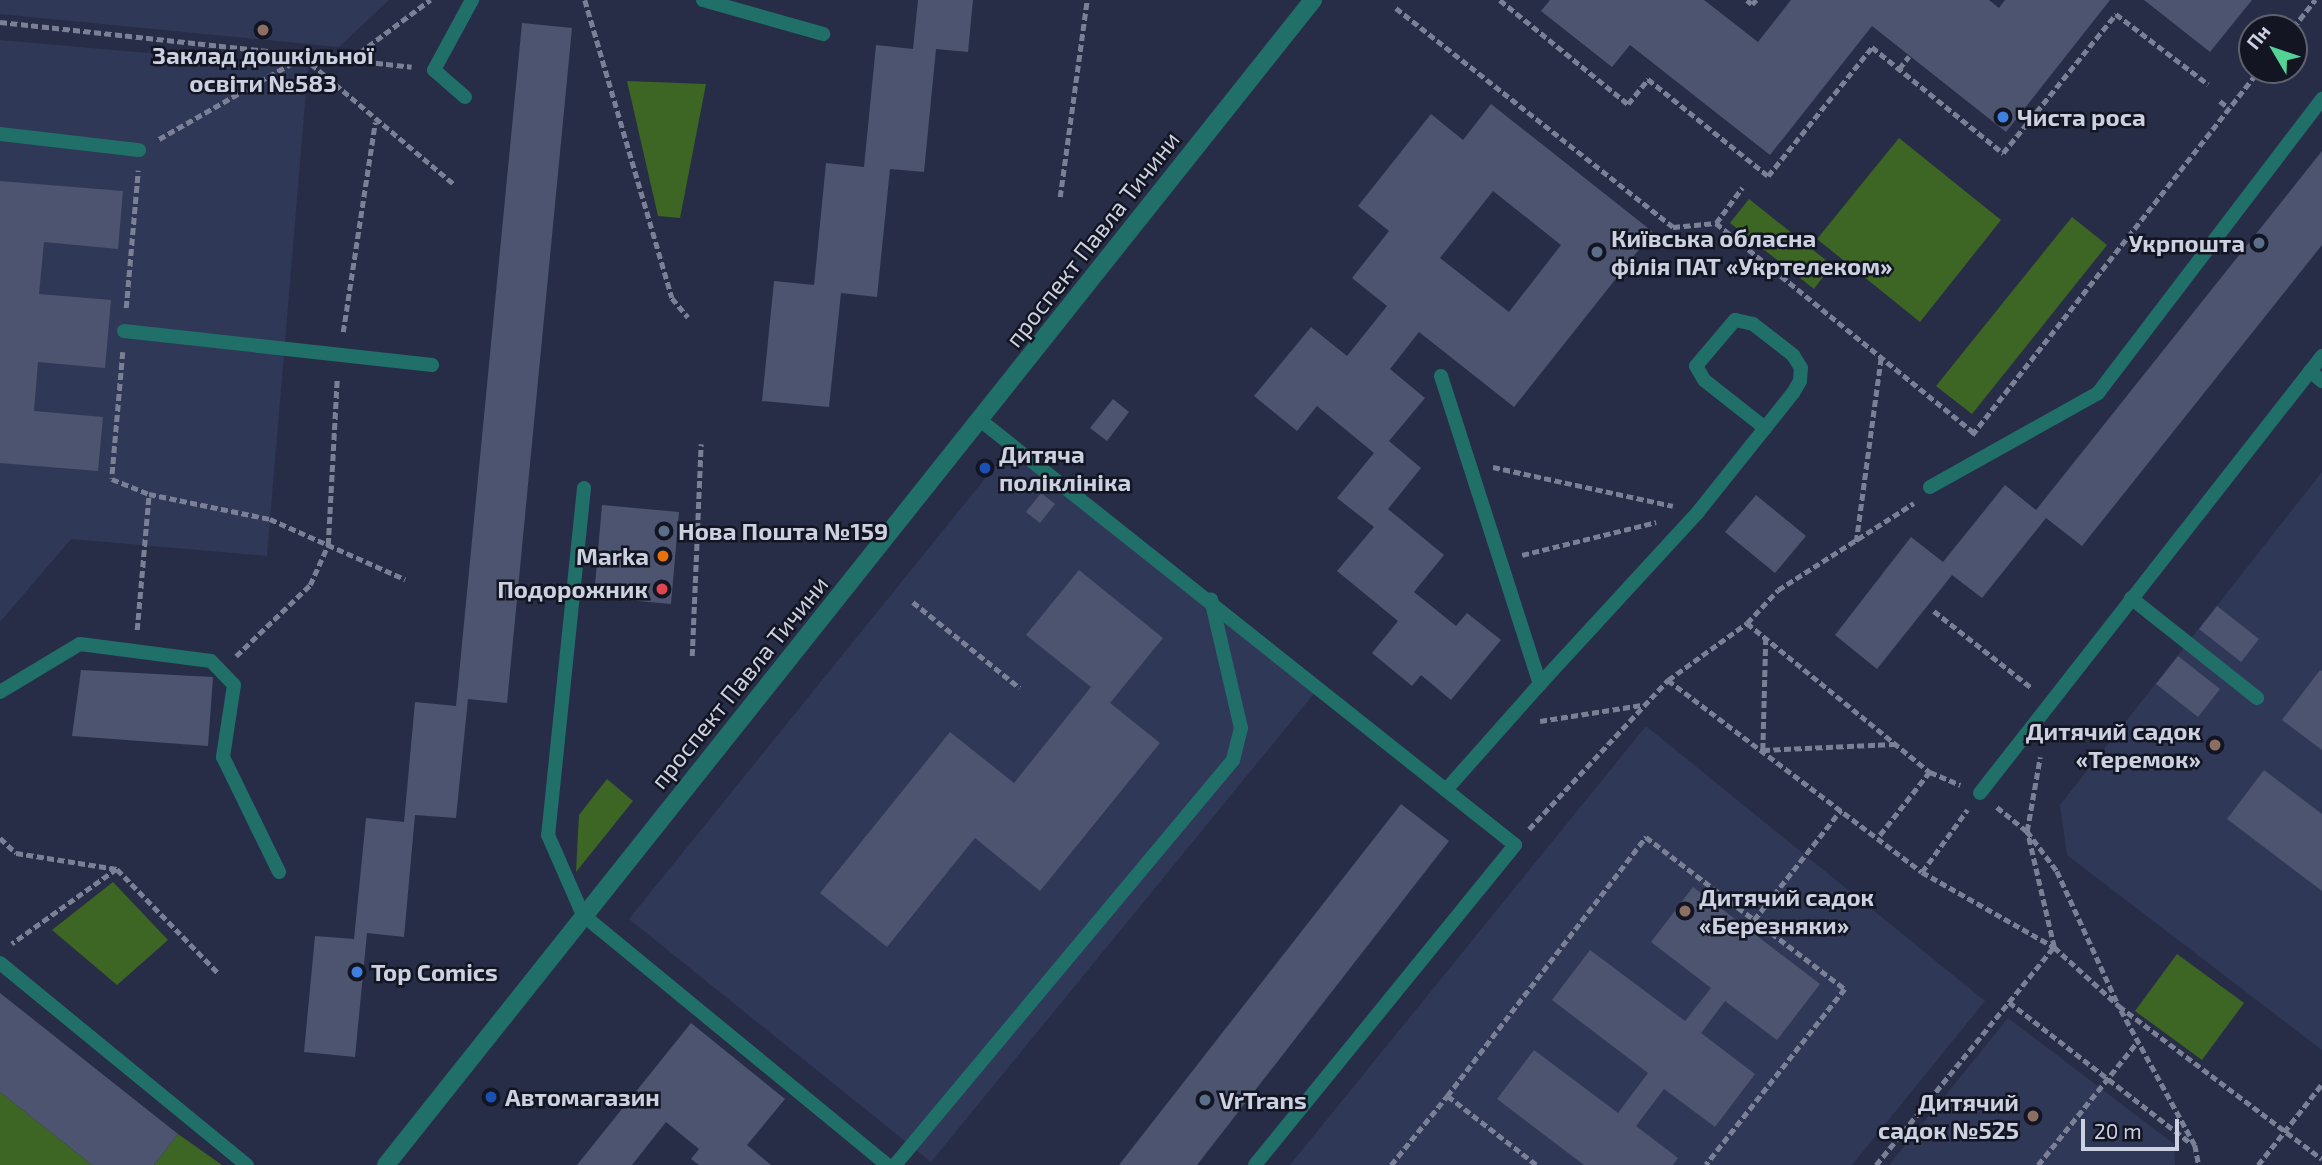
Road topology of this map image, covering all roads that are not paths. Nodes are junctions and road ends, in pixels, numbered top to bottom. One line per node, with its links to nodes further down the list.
1 (472, 0): 5 (lane)
2 (703, 0): 4 (lane)
3 (1313, 0): 15 (street, проспект Павла Тичини)
4 (823, 34)
5 (465, 97)
6 (2322, 99): 17 (lane)
7 (0, 134): 8 (lane)
8 (139, 150)
9 (124, 331): 11 (lane)
10 (2322, 356): 12 (lane)
11 (432, 365)
12 (2310, 371): 14 (lane); 19 (lane)
13 (1441, 376): 21 (lane)
14 (2322, 381)
15 (979, 420): 20 (lane); 27 (street, проспект Павла Тичини)
16 (1765, 428): 16 (lane); 21 (lane)
17 (1930, 487)
18 (584, 488): 27 (lane)
19 (2131, 598): 23 (lane); 25 (lane)
20 (1211, 599): 24 (lane); 32 (lane)
21 (1540, 684): 24 (lane)
22 (0, 692): 26 (lane)
23 (2258, 698)
24 (1446, 790): 33 (lane)
25 (1980, 793)
26 (279, 872)
27 (583, 915): 30 (street, проспект Павла Тичини); 31 (lane)
28 (0, 964): 29 (lane)
29 (247, 1165)
30 (386, 1165)
31 (887, 1165)
32 (895, 1165)
33 (1255, 1165)

